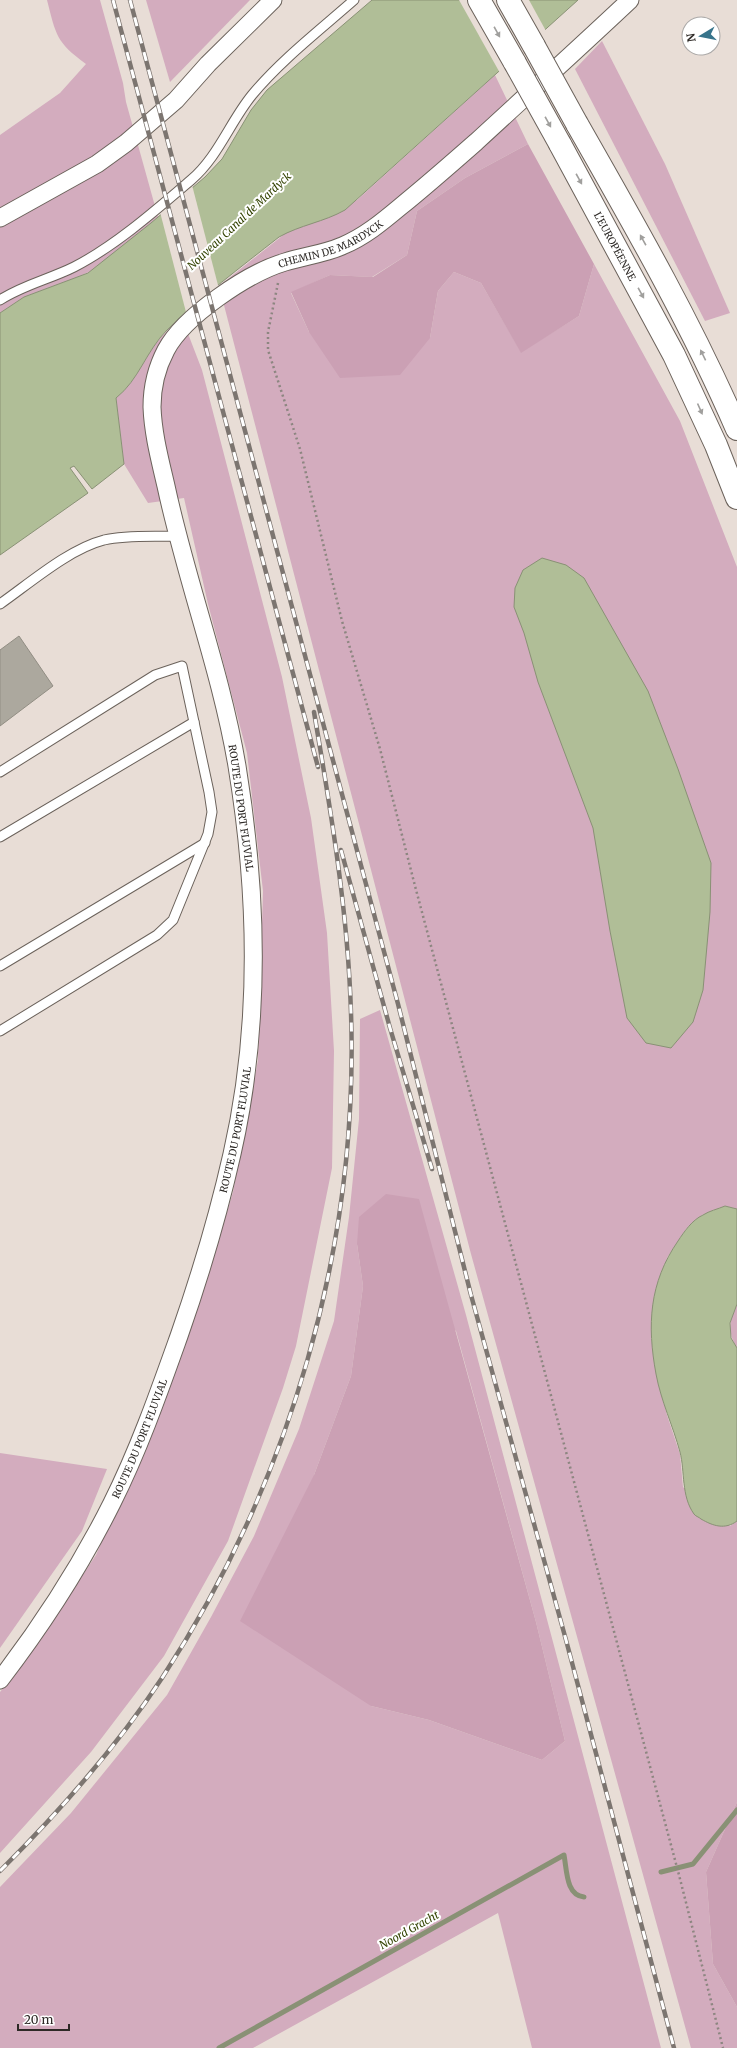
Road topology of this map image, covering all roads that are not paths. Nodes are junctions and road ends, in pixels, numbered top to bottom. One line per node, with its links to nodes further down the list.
1 (273, 0): 6 (street)
2 (354, 0): 7 (lane)
3 (479, 0): 9 (highway, L'EUROPÉENNE, one-way to 9, bridge)
4 (508, 0): 8 (highway, one-way to 4, bridge)
5 (630, 0): 10 (street, CHEMIN DE MARDYCK)
6 (0, 218)
7 (0, 300)
8 (737, 429)
9 (737, 498)
10 (177, 536): 11 (lane); 18 (street, ROUTE DU PORT FLUVIAL)
11 (0, 604)
12 (194, 722): 13 (lane); 14 (lane); 15 (lane)
13 (0, 772)
14 (0, 837)
15 (205, 843): 16 (lane); 17 (lane)
16 (0, 966)
17 (0, 1031)
18 (0, 1680)

